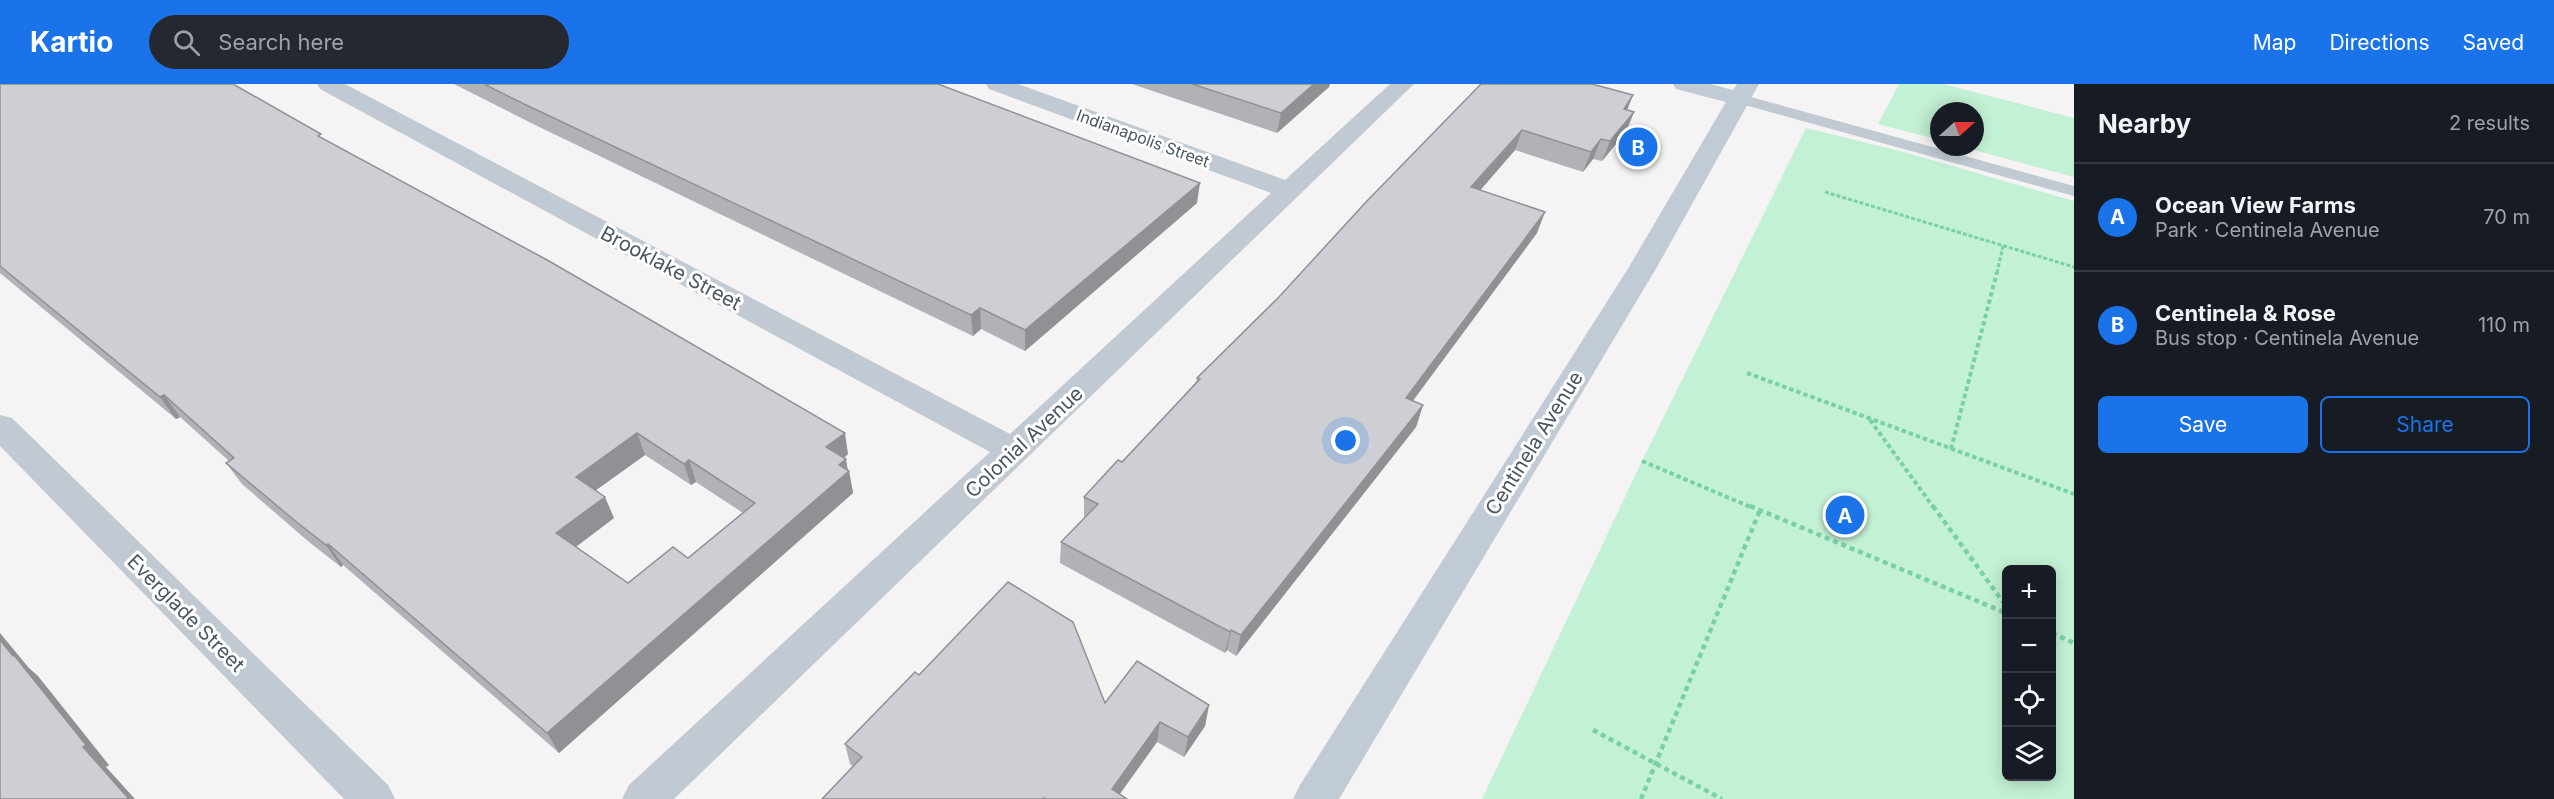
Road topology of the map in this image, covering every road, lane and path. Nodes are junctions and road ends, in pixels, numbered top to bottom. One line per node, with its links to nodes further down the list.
1 (328, 84): 15 (street, Brooklake Street)
2 (997, 84): 6 (street, Indianapolis Street)
3 (1403, 84): 6 (street, Colonial Avenue)
4 (1684, 84): 5 (main road)
5 (1744, 92): 7 (lane); 27 (main road, Centinela Avenue)
6 (1290, 191): 15 (street, Colonial Avenue)
7 (2074, 191)
8 (1825, 192): 9 (path)
9 (2003, 246): 10 (path); 14 (path)
10 (2074, 267)
11 (1747, 373): 12 (path)
12 (1870, 419): 14 (path); 19 (path)
13 (0, 426): 25 (street, Everglade Street)
14 (1951, 448): 17 (path)
15 (1014, 451): 26 (street, Colonial Avenue)
16 (1642, 461): 18 (path)
17 (2074, 494)
18 (1760, 510): 20 (path); 24 (path)
19 (2002, 599)
20 (2002, 612)
21 (2056, 635): 22 (path)
22 (2074, 643)
23 (1593, 730): 24 (path)
24 (1655, 763): 28 (path); 29 (path)
25 (373, 799)
26 (644, 799)
27 (1315, 799)
28 (1641, 799)
29 (1722, 799)

